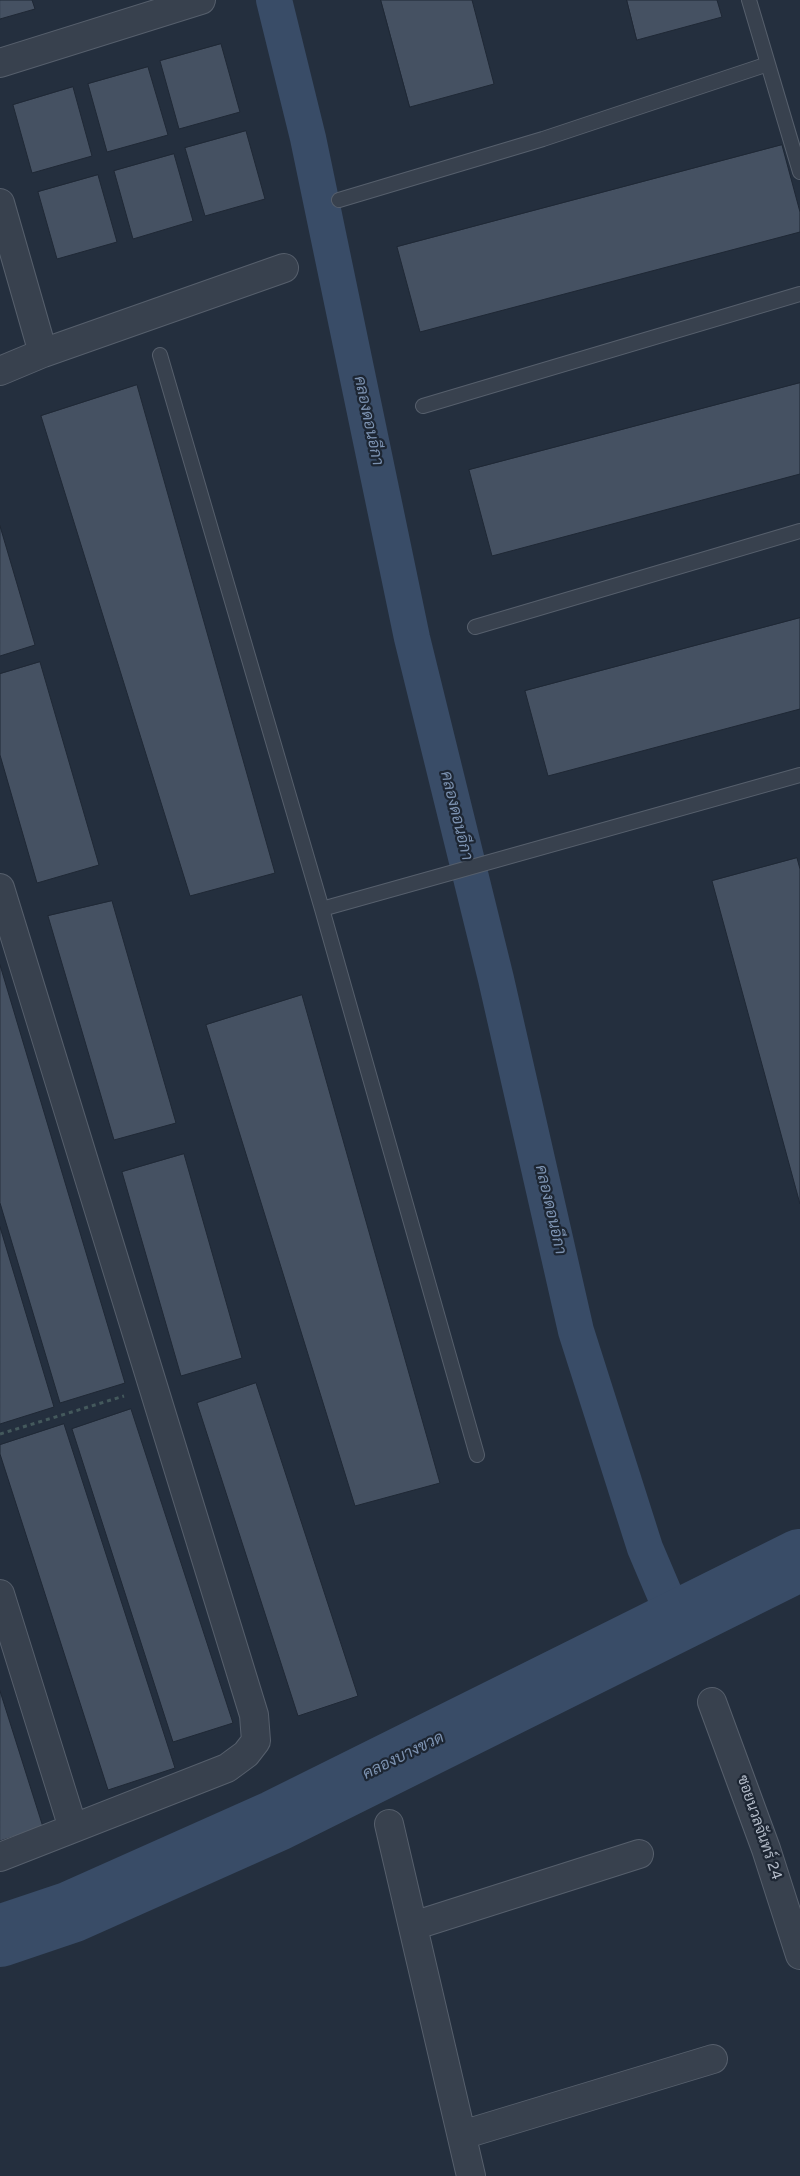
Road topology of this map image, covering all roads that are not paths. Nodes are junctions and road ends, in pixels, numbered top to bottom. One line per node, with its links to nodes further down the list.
1 (201, 0): 3 (street)
2 (749, 0): 4 (lane)
3 (0, 63)
4 (768, 64): 5 (lane); 6 (lane)
5 (800, 172)
6 (339, 200)
7 (0, 203): 10 (street)
8 (284, 268): 10 (street)
9 (800, 294): 13 (lane)
10 (43, 353): 12 (street)
11 (160, 355): 18 (lane)
12 (0, 371)
13 (424, 406)
14 (800, 531): 15 (lane)
15 (475, 627)
16 (800, 775): 18 (lane)
17 (0, 888): 23 (street)
18 (322, 909): 19 (lane)
19 (477, 1455)
20 (0, 1594): 23 (street)
21 (712, 1702): 27 (street, ซอยนวลจันทร์ 24)
22 (389, 1824): 26 (street)
23 (73, 1828): 25 (street)
24 (639, 1854): 26 (street)
25 (0, 1857)
26 (413, 1926): 29 (street)
27 (800, 1955)
28 (713, 2059): 29 (street)
29 (462, 2135): 30 (street)
30 (471, 2176)

